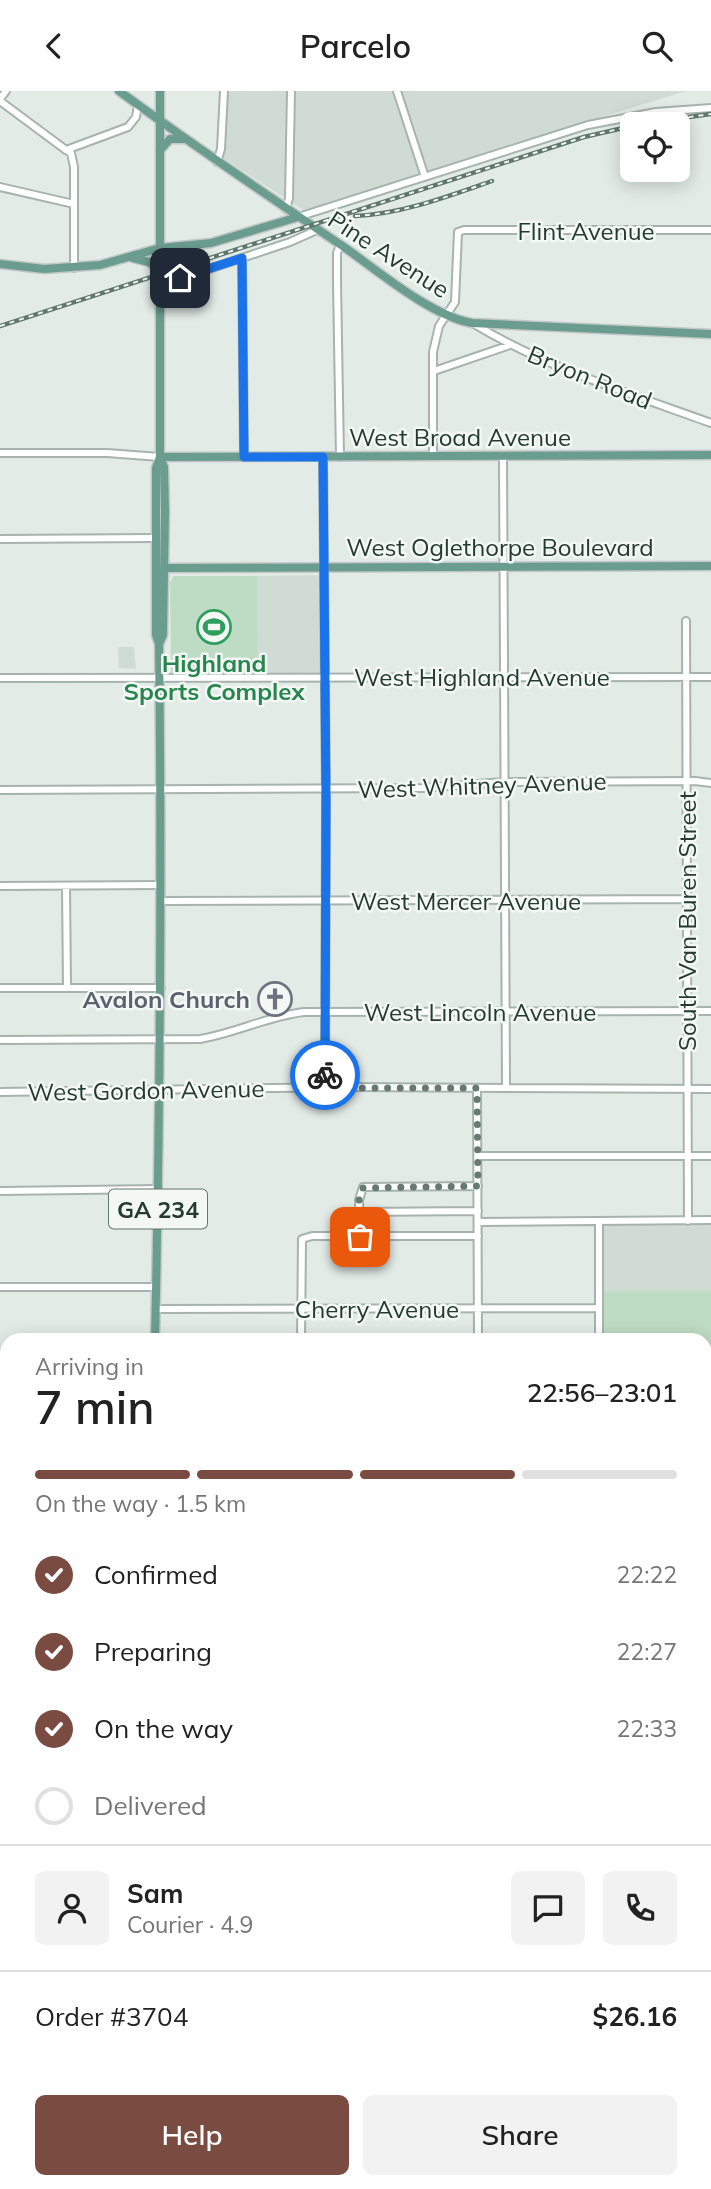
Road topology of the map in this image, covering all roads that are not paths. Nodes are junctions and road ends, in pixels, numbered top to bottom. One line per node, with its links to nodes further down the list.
1 (6, 91): 7 (street)
2 (119, 91): 8 (main road, Pine Avenue)
3 (160, 91): 10 (main road)
4 (224, 91): 14 (street)
5 (291, 91): 17 (street)
6 (397, 91): 15 (street)
7 (0, 100): 12 (street)
8 (138, 105): 10 (main road, Pine Avenue); 12 (street)
9 (711, 108): 15 (street)
10 (160, 121): 11 (main road, Pine Avenue); 13 (main road)
11 (186, 139): 13 (main road); 14 (main road, Pine Avenue)
12 (66, 150): 19 (street)
13 (160, 150): 25 (main road)
14 (217, 162): 18 (main road, Pine Avenue)
15 (425, 177): 21 (street)
16 (0, 187): 19 (street)
17 (288, 188): 18 (street); 20 (street)
18 (274, 201): 20 (main road, Pine Avenue)
19 (74, 204): 29 (street)
20 (286, 209): 21 (main road, Pine Avenue)
21 (298, 217): 23 (main road, Pine Avenue); 25 (main road)
22 (711, 230): 32 (street, Flint Avenue)
23 (321, 232): 24 (main road, Pine Avenue); 27 (street)
24 (340, 245): 32 (main road, Pine Avenue); 45 (street)
25 (160, 249): 26 (main road); 30 (main road)
26 (130, 258): 29 (main road); 30 (main road)
27 (242, 258): 31 (street); 43 (street)
28 (0, 264): 29 (main road)
29 (74, 268)
30 (159, 270): 31 (main road)
31 (159, 282): 42 (main road)
32 (446, 314): 33 (main road, Pine Avenue); 36 (street)
33 (472, 323): 34 (main road, Pine Avenue); 35 (street, Bryon Road)
34 (711, 334)
35 (510, 345): 36 (street); 37 (street, Bryon Road)
36 (434, 371): 40 (street)
37 (711, 423)
38 (0, 453): 42 (street, West Broad Avenue)
39 (711, 455): 41 (main road, West Broad Avenue)
40 (433, 456): 41 (main road, West Broad Avenue); 45 (main road, West Broad Avenue)
41 (503, 456): 49 (street)
42 (160, 457): 43 (main road, West Broad Avenue); 46 (main road); 52 (main road)
43 (244, 457): 44 (main road, West Broad Avenue)
44 (323, 457): 45 (main road, West Broad Avenue); 51 (street)
45 (340, 457)
46 (155, 538): 47 (street); 48 (main road)
47 (0, 539)
48 (155, 555): 52 (main road); 53 (main road, GA 234)
49 (503, 566): 50 (main road, West Oglethorpe Boulevard); 51 (main road, West Oglethorpe Boulevard); 56 (street)
50 (711, 566)
51 (324, 567): 52 (main road, West Oglethorpe Boulevard); 61 (street)
52 (164, 568): 53 (main road); 55 (main road, GA 234)
53 (155, 583): 55 (main road, GA 234)
54 (686, 621): 57 (street, South Van Buren Street)
55 (159, 645): 60 (main road, GA 234)
56 (504, 677): 57 (street, West Highland Avenue); 61 (street, West Highland Avenue); 63 (street)
57 (686, 677): 58 (street, West Highland Avenue); 62 (street, South Van Buren Street)
58 (711, 677)
59 (0, 678): 60 (street, West Highland Avenue)
60 (159, 678): 61 (street, West Highland Avenue); 67 (main road, GA 234)
61 (325, 678): 65 (street)
62 (687, 781): 63 (street, West Whitney Avenue); 64 (street, West Whitney Avenue); 71 (street, South Van Buren Street)
63 (504, 782): 65 (street, West Whitney Avenue); 74 (street)
64 (711, 783)
65 (326, 789): 67 (street, West Whitney Avenue); 73 (street)
66 (0, 790): 67 (street, West Whitney Avenue)
67 (161, 790): 68 (main road, GA 234)
68 (161, 885): 70 (street); 72 (main road, GA 234)
69 (0, 886): 70 (street)
70 (66, 886): 76 (street)
71 (687, 899): 74 (street, West Mercer Avenue); 79 (street, South Van Buren Street)
72 (161, 901): 73 (street, West Mercer Avenue); 77 (main road, GA 234)
73 (325, 901): 74 (street, West Mercer Avenue); 81 (street)
74 (504, 901): 78 (street)
75 (0, 988): 76 (street)
76 (67, 988): 77 (street)
77 (161, 988): 83 (main road, GA 234)
78 (505, 1011): 79 (street, West Lincoln Avenue); 81 (street, West Lincoln Avenue); 86 (street)
79 (687, 1011): 80 (street, West Lincoln Avenue); 87 (street, South Van Buren Street)
80 (711, 1011)
81 (324, 1012): 83 (street, West Lincoln Avenue); 84 (street)
82 (0, 1040): 83 (street, West Lincoln Avenue)
83 (161, 1040): 89 (main road, GA 234)
84 (325, 1088): 85 (street, West Gordon Avenue); 89 (street, West Gordon Avenue)
85 (477, 1088): 86 (street, West Gordon Avenue); 91 (street)
86 (506, 1088): 87 (street, West Gordon Avenue)
87 (688, 1088): 88 (street, West Gordon Avenue); 92 (street, South Van Buren Street)
88 (711, 1089)
89 (160, 1090): 90 (street, West Gordon Avenue); 95 (main road, GA 234)
90 (0, 1092)
91 (478, 1156): 92 (street); 94 (street)
92 (688, 1156): 93 (street); 101 (street, South Van Buren Street)
93 (711, 1156)
94 (478, 1186): 97 (street); 98 (street)
95 (158, 1189): 96 (street); 106 (main road, GA 234)
96 (0, 1191)
97 (478, 1211): 98 (street); 102 (street)
98 (360, 1212): 104 (street)
99 (711, 1220): 101 (street)
100 (598, 1221): 101 (street); 102 (street); 107 (street)
101 (688, 1221)
102 (478, 1222): 103 (street)
103 (478, 1236): 104 (street); 110 (street)
104 (360, 1237): 109 (street)
105 (0, 1287): 106 (street)
106 (156, 1287): 108 (main road, GA 234)
107 (599, 1308): 110 (street, Cherry Avenue); 114 (street)
108 (155, 1309): 109 (street, Cherry Avenue); 111 (main road, GA 234)
109 (302, 1309): 110 (street, Cherry Avenue); 112 (street)
110 (478, 1309): 113 (street)
111 (155, 1333)
112 (302, 1333)
113 (478, 1333)
114 (599, 1333)

